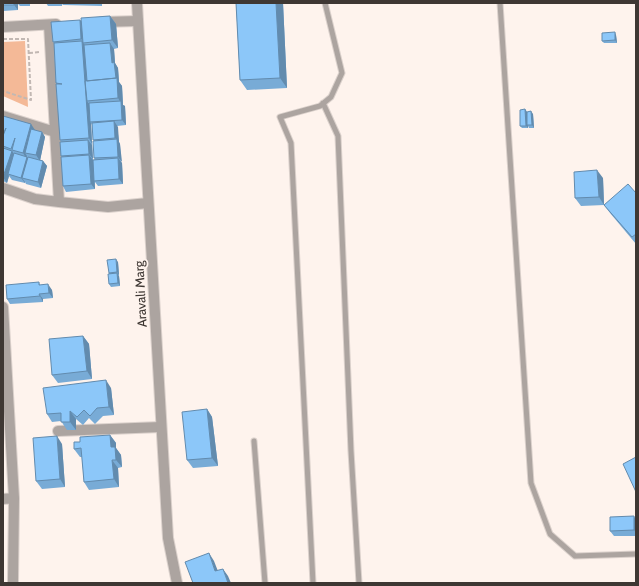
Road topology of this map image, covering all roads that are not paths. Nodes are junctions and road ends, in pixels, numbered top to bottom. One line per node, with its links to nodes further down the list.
1 (137, 3): 4 (street, Aravali Marg)
2 (325, 3): 9 (lane)
3 (500, 3): 22 (lane)
4 (138, 21): 5 (street); 14 (street, Aravali Marg)
5 (94, 23)
6 (64, 24): 7 (street)
7 (49, 25): 8 (street); 11 (street)
8 (3, 27)
9 (323, 103): 26 (lane); 27 (lane)
10 (3, 116): 11 (street)
11 (55, 132): 13 (street)
12 (3, 188): 13 (street)
13 (59, 202): 14 (street)
14 (148, 203): 17 (street, Aravali Marg)
15 (3, 307): 16 (street)
16 (4, 318): 20 (street)
17 (161, 427): 18 (street); 24 (street, Aravali Marg)
18 (58, 432)
19 (254, 441): 25 (lane)
20 (14, 498): 21 (street); 23 (street)
21 (3, 499)
22 (636, 554)
23 (10, 579)
24 (177, 583)
25 (266, 583)
26 (314, 583)
27 (359, 583)

